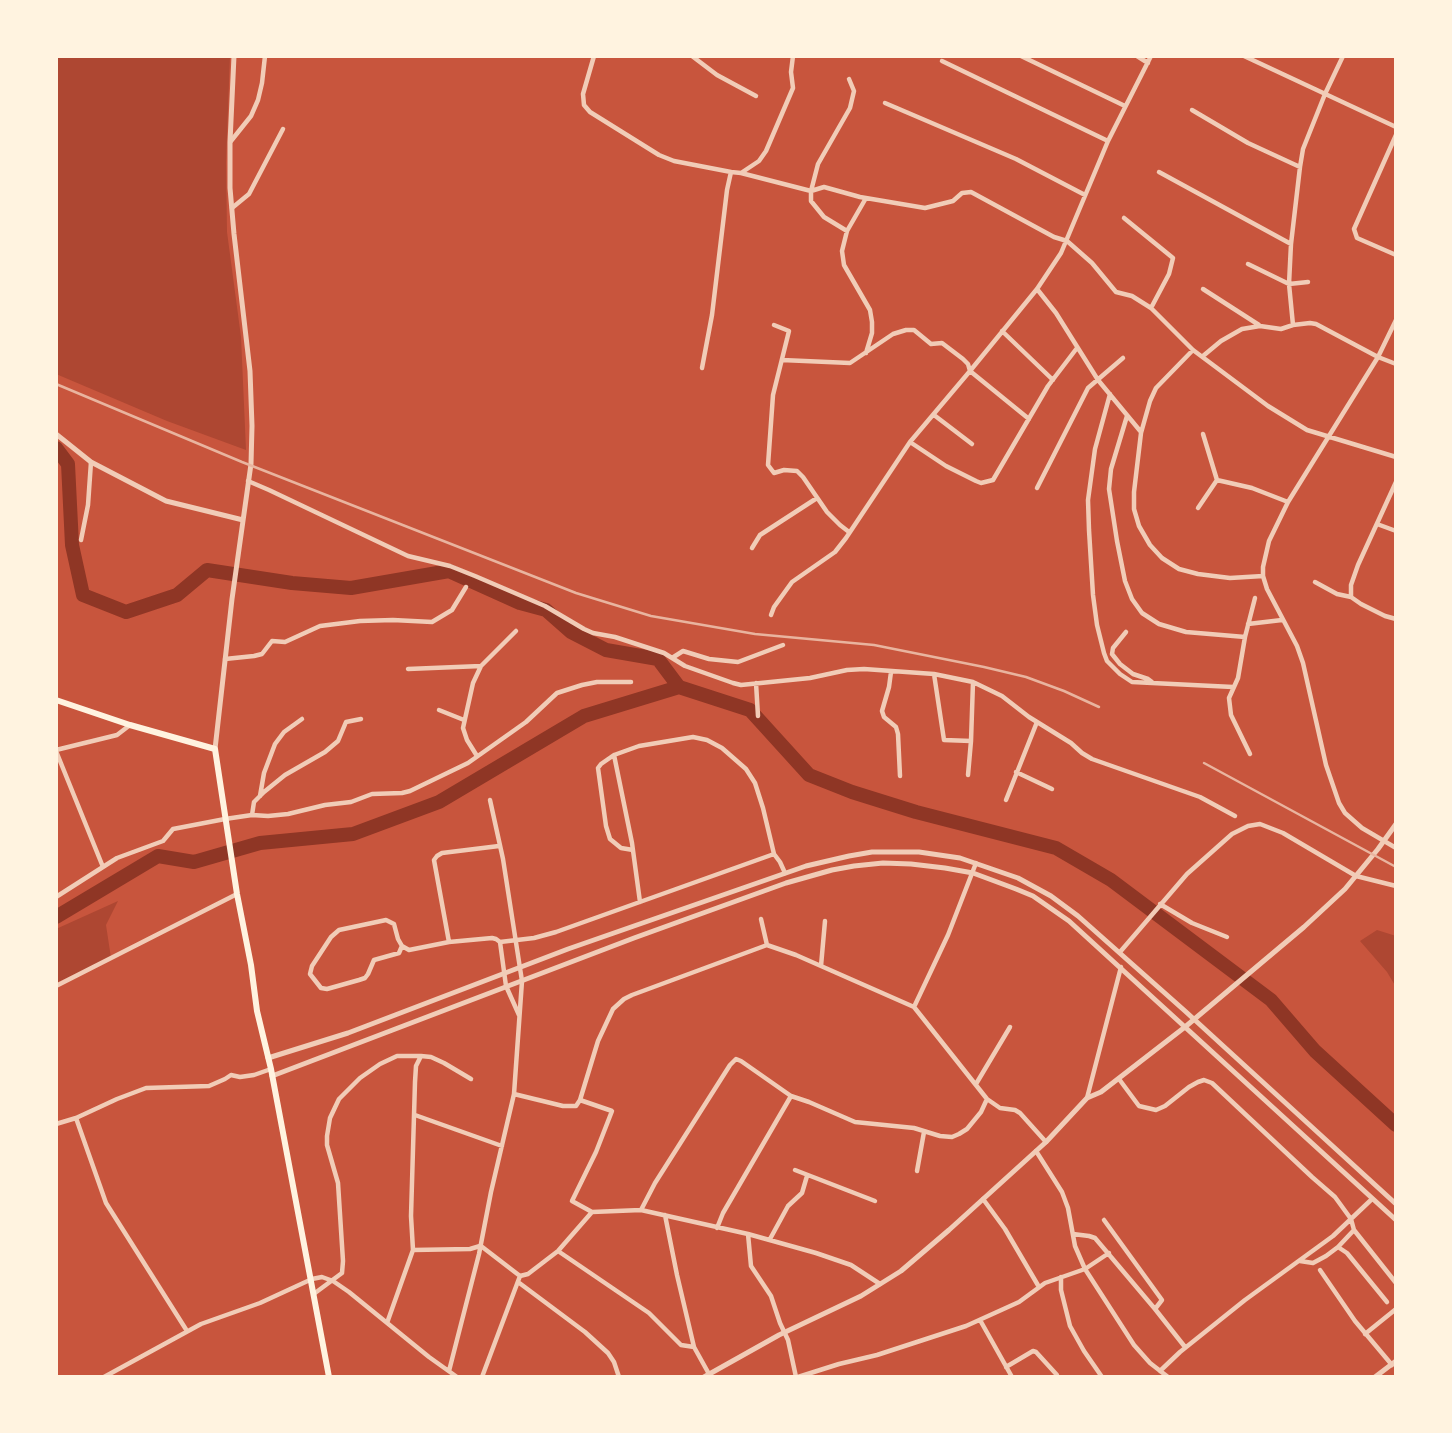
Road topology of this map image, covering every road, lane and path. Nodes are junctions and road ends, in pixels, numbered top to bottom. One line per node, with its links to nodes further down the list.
1 (234, 56): 23 (street)
2 (265, 56): 23 (street)
3 (594, 56): 25 (street)
4 (692, 56): 15 (street)
5 (793, 56): 27 (street)
6 (1021, 56): 17 (street)
7 (1137, 56): 12 (street)
8 (1151, 56): 12 (street)
9 (1343, 56): 14 (street)
10 (1248, 57): 14 (street)
11 (942, 61): 22 (street)
12 (1148, 63): 17 (street)
13 (849, 79): 28 (street)
14 (1325, 94): 19 (street); 24 (street)
15 (756, 96)
16 (885, 103): 29 (street)
17 (1125, 106): 22 (street)
18 (1192, 110): 24 (street)
19 (1396, 127)
20 (283, 129): 31 (street)
21 (1396, 135): 36 (street)
22 (1108, 141): 29 (street)
23 (230, 142): 31 (street)
24 (1300, 167): 35 (street)
25 (731, 172): 27 (street); 56 (street)
26 (1159, 172): 35 (street)
27 (741, 173): 28 (street)
28 (811, 191): 30 (street); 33 (street)
29 (1086, 195): 34 (street)
30 (866, 198): 33 (street); 34 (street)
31 (232, 208): 73 (street)
32 (1124, 218): 42 (street)
33 (847, 231): 50 (street)
34 (1068, 241): 40 (street); 42 (street)
35 (1291, 244): 39 (street)
36 (1396, 256)
37 (1248, 264): 39 (street)
38 (1308, 282): 39 (street)
39 (1289, 284): 45 (street)
40 (1037, 289): 47 (street); 48 (street)
41 (1203, 289): 46 (street)
42 (1151, 308): 49 (street)
43 (1396, 320): 52 (street)
44 (774, 325): 54 (street)
45 (1293, 325): 46 (street); 52 (street)
46 (1260, 326): 51 (street)
47 (1002, 331): 57 (street); 58 (street)
48 (1077, 348): 58 (street); 59 (street)
49 (1193, 350): 51 (street); 64 (street)
50 (866, 353): 54 (street); 57 (street)
51 (1203, 356): 67 (street)
52 (1378, 357): 55 (street); 67 (street)
53 (1123, 358): 59 (street)
54 (782, 359): 76 (street)
55 (1396, 365)
56 (702, 368)
57 (970, 371): 61 (street); 63 (street)
58 (1053, 380): 63 (street)
59 (1098, 380): 60 (street); 75 (street)
60 (1110, 394): 62 (street); 106 (street)
61 (934, 415): 68 (street); 69 (street)
62 (1127, 416): 64 (street); 96 (street)
63 (1029, 419): 68 (street)
64 (1141, 433): 85 (street)
65 (56, 434): 71 (street)
66 (1203, 434): 72 (street)
67 (1327, 437): 70 (street); 77 (street)
68 (910, 442): 82 (street)
69 (972, 444)
70 (1396, 457)
71 (91, 462): 79 (street); 83 (street)
72 (1217, 480): 77 (street); 78 (street)
73 (248, 481): 79 (street); 98 (street)
74 (1396, 482): 80 (street)
75 (1037, 488)
76 (817, 498): 82 (street); 84 (street)
77 (1288, 502): 85 (street)
78 (1198, 508)
79 (243, 520): 99 (street)
80 (1377, 524): 81 (street); 88 (street)
81 (1396, 531)
82 (849, 532): 90 (street)
83 (81, 540)
84 (752, 548)
85 (1263, 576): 92 (street)
86 (1315, 582): 88 (street)
87 (466, 587): 99 (street)
88 (1352, 597): 91 (street)
89 (1255, 598): 93 (street)
90 (771, 615)
91 (1396, 619)
92 (1282, 620): 93 (street); 135 (street)
93 (1248, 624): 96 (street)
94 (516, 631): 100 (street)
95 (1126, 632): 106 (street)
96 (1245, 637): 108 (street)
97 (783, 645): 98 (street)
98 (672, 658): 107 (street)
99 (225, 659): 118 (street)
100 (481, 666): 101 (street); 114 (street)
101 (408, 669)
102 (891, 672): 103 (street); 107 (street); 125 (street)
103 (934, 674): 105 (street); 117 (street)
104 (631, 682): 122 (street)
105 (972, 682): 115 (street); 117 (street)
106 (1152, 682): 108 (street)
107 (756, 683): 111 (street)
108 (1233, 687): 120 (street)
109 (56, 699): 116 (main road)
110 (439, 710): 114 (street)
111 (758, 716)
112 (302, 719): 127 (street)
113 (361, 719): 127 (street)
114 (464, 720): 122 (street)
115 (1037, 722): 123 (street); 131 (street)
116 (130, 725): 118 (main road); 119 (street)
117 (971, 741): 124 (street)
118 (215, 749): 132 (main road)
119 (56, 750): 139 (street)
120 (1250, 754)
121 (614, 755): 136 (street); 136 (street); 137 (street)
122 (477, 756): 130 (street)
123 (1016, 772): 126 (street); 129 (street)
124 (968, 775)
125 (900, 776)
126 (1052, 789)
127 (259, 797): 130 (street)
128 (490, 800): 134 (street)
129 (1006, 800)
130 (252, 815): 132 (street)
131 (1235, 816)
132 (225, 819): 139 (street); 144 (main road)
133 (1396, 824): 142 (street)
134 (499, 846): 151 (street); 152 (street)
135 (1394, 847)
136 (633, 850): 146 (street)
137 (774, 854): 140 (street); 146 (street)
138 (976, 862): 140 (street); 141 (street); 156 (street)
139 (103, 867): 145 (street)
140 (785, 873): 159 (street)
141 (973, 873): 158 (street); 161 (street); 164 (street)
142 (1356, 876): 143 (street); 147 (street); 166 (street)
143 (1396, 886)
144 (237, 894): 162 (street); 170 (main road)
145 (56, 897)
146 (640, 902): 151 (street)
147 (1160, 905): 150 (street); 156 (street)
148 (761, 919): 154 (street)
149 (825, 920): 157 (street)
150 (1227, 937)
151 (517, 940): 153 (street); 159 (street)
152 (449, 942): 153 (street); 155 (street)
153 (499, 942): 160 (street)
154 (767, 945): 157 (street); 179 (street)
155 (402, 946): 155 (street)
156 (1120, 952): 166 (street)
157 (821, 966): 164 (street)
158 (1121, 967): 168 (street); 177 (street)
159 (520, 968): 160 (street); 161 (street)
160 (504, 974): 163 (street); 170 (street)
161 (522, 981): 163 (street); 165 (street)
162 (56, 986)
163 (506, 986): 165 (street); 171 (street)
164 (914, 1007): 174 (street)
165 (519, 1017): 175 (street)
166 (1194, 1020): 168 (street); 193 (street)
167 (1010, 1027): 174 (street)
168 (1185, 1027): 173 (street); 191 (street)
169 (421, 1055): 172 (street); 180 (street); 216 (street)
170 (268, 1058): 171 (main road)
171 (271, 1073): 181 (street); 214 (main road)
172 (471, 1079)
173 (1119, 1079): 177 (street); 197 (street)
174 (976, 1084): 178 (street)
175 (513, 1094): 179 (street); 185 (street)
176 (791, 1096): 183 (street); 194 (street); 200 (street)
177 (1087, 1098): 184 (street)
178 (987, 1099): 183 (street); 184 (street)
179 (580, 1100): 195 (street)
180 (415, 1115): 185 (street); 207 (street)
181 (76, 1118): 182 (street); 226 (street)
182 (56, 1124)
183 (924, 1132): 188 (street)
184 (1045, 1142): 186 (street)
185 (502, 1146): 205 (street)
186 (1036, 1151): 190 (street); 203 (street)
187 (795, 1170): 189 (street)
188 (917, 1171)
189 (807, 1176): 192 (street); 204 (street)
190 (982, 1198): 218 (street); 219 (street)
191 (1373, 1199): 197 (street); 199 (street)
192 (875, 1201)
193 (1396, 1204)
194 (641, 1210): 195 (street); 196 (street)
195 (592, 1212): 208 (street)
196 (665, 1215): 200 (street); 229 (street)
197 (1351, 1219): 201 (street); 210 (street)
198 (1104, 1220): 222 (street)
199 (1396, 1220)
200 (717, 1228): 202 (street)
201 (1354, 1230): 206 (street); 217 (street)
202 (748, 1234): 204 (street); 227 (street)
203 (1073, 1234): 209 (street); 211 (street)
204 (770, 1239): 218 (street)
205 (481, 1246): 207 (street); 215 (street); 233 (street)
206 (1338, 1247): 210 (street); 221 (street)
207 (413, 1250): 225 (street)
208 (558, 1251): 215 (street); 229 (street)
209 (1109, 1253): 211 (street); 222 (street)
210 (1299, 1261): 230 (street)
211 (1085, 1269): 213 (street); 234 (street)
212 (1320, 1270): 228 (street)
213 (1061, 1277): 219 (street); 245 (street)
214 (312, 1279): 216 (street); 220 (main road); 226 (street)
215 (519, 1279): 241 (street); 242 (street)
216 (332, 1281): 220 (street); 225 (street)
217 (1396, 1283)
218 (881, 1284): 227 (street)
219 (1039, 1287): 224 (street)
220 (314, 1293): 238 (main road)
221 (1387, 1303)
222 (1155, 1308): 230 (street)
223 (1396, 1309): 228 (street)
224 (980, 1320): 232 (street); 243 (street)
225 (387, 1323): 233 (street)
226 (187, 1331): 237 (street)
227 (785, 1333): 236 (street); 243 (street)
228 (1365, 1334): 231 (street)
229 (694, 1347): 236 (street)
230 (1185, 1347): 234 (street)
231 (1394, 1363): 247 (street)
232 (1006, 1367): 235 (street); 244 (street)
233 (447, 1370): 239 (street); 240 (street)
234 (1160, 1371): 246 (street)
235 (1057, 1375)
236 (706, 1376)
237 (104, 1377)
238 (329, 1377)
239 (442, 1377)
240 (457, 1377)
241 (482, 1377)
242 (619, 1377)
243 (797, 1377)
244 (1012, 1377)
245 (1102, 1377)
246 (1168, 1377)
247 (1375, 1377)

